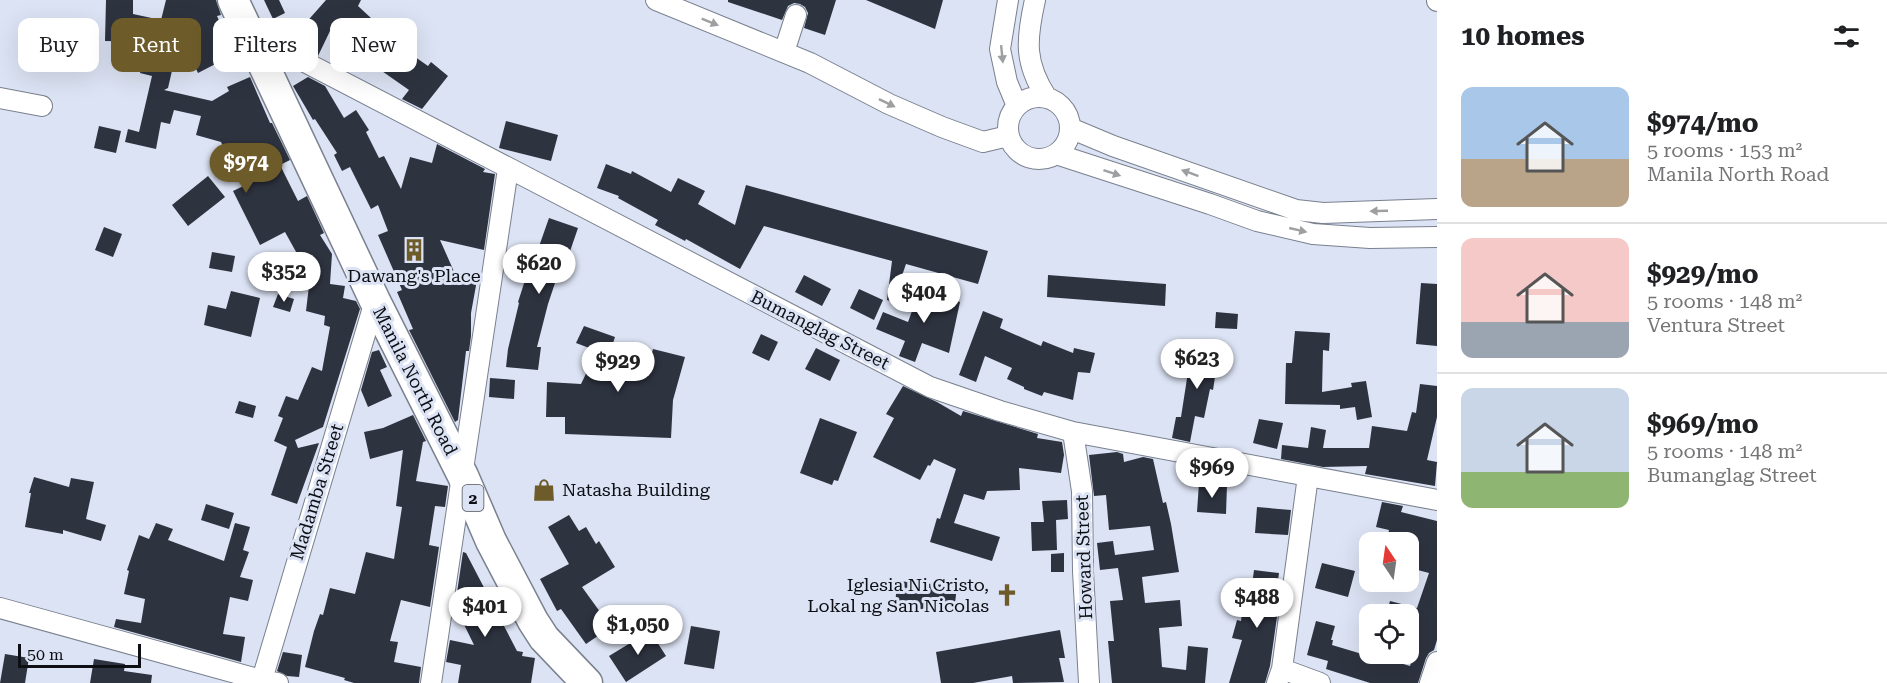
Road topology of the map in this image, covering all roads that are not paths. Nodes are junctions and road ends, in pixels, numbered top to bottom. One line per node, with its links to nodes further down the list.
1 (233, 0): 6 (highway, Manila North Road / 2)
2 (656, 0): 7 (street, one-way to 7)
3 (1008, 0): 13 (street, one-way to 13)
4 (1035, 0): 11 (street)
5 (796, 15): 7 (street)
6 (242, 18)
7 (784, 52): 15 (street, one-way to 15)
8 (318, 69): 17 (street, Bumanglag Street)
9 (267, 72): 20 (highway, Manila North Road / 2)
10 (0, 98): 12 (street)
11 (1047, 98): 13 (street); 14 (street)
12 (42, 106)
13 (1017, 106): 15 (street)
14 (1070, 128): 16 (street); 18 (street, one-way to 14)
15 (1008, 136): 16 (street)
16 (1056, 154): 19 (street, one-way to 19)
17 (508, 169): 21 (street, Bumanglag Street); 22 (street)
18 (1437, 209)
19 (1437, 237)
20 (375, 301): 22 (highway, Manila North Road / 2); 28 (street, Madamba Street)
21 (1073, 432): 23 (street, Bumanglag Street); 31 (street, Howard Street)
22 (463, 476): 29 (street); 30 (highway, Manila North Road / 2)
23 (1308, 476): 24 (street, Bumanglag Street); 27 (street)
24 (1437, 500)
25 (0, 608): 28 (street)
26 (1437, 662): 33 (street)
27 (1280, 676): 32 (street)
28 (267, 682)
29 (431, 683)
30 (587, 683)
31 (1089, 683)
32 (1320, 683)
33 (1430, 683)

